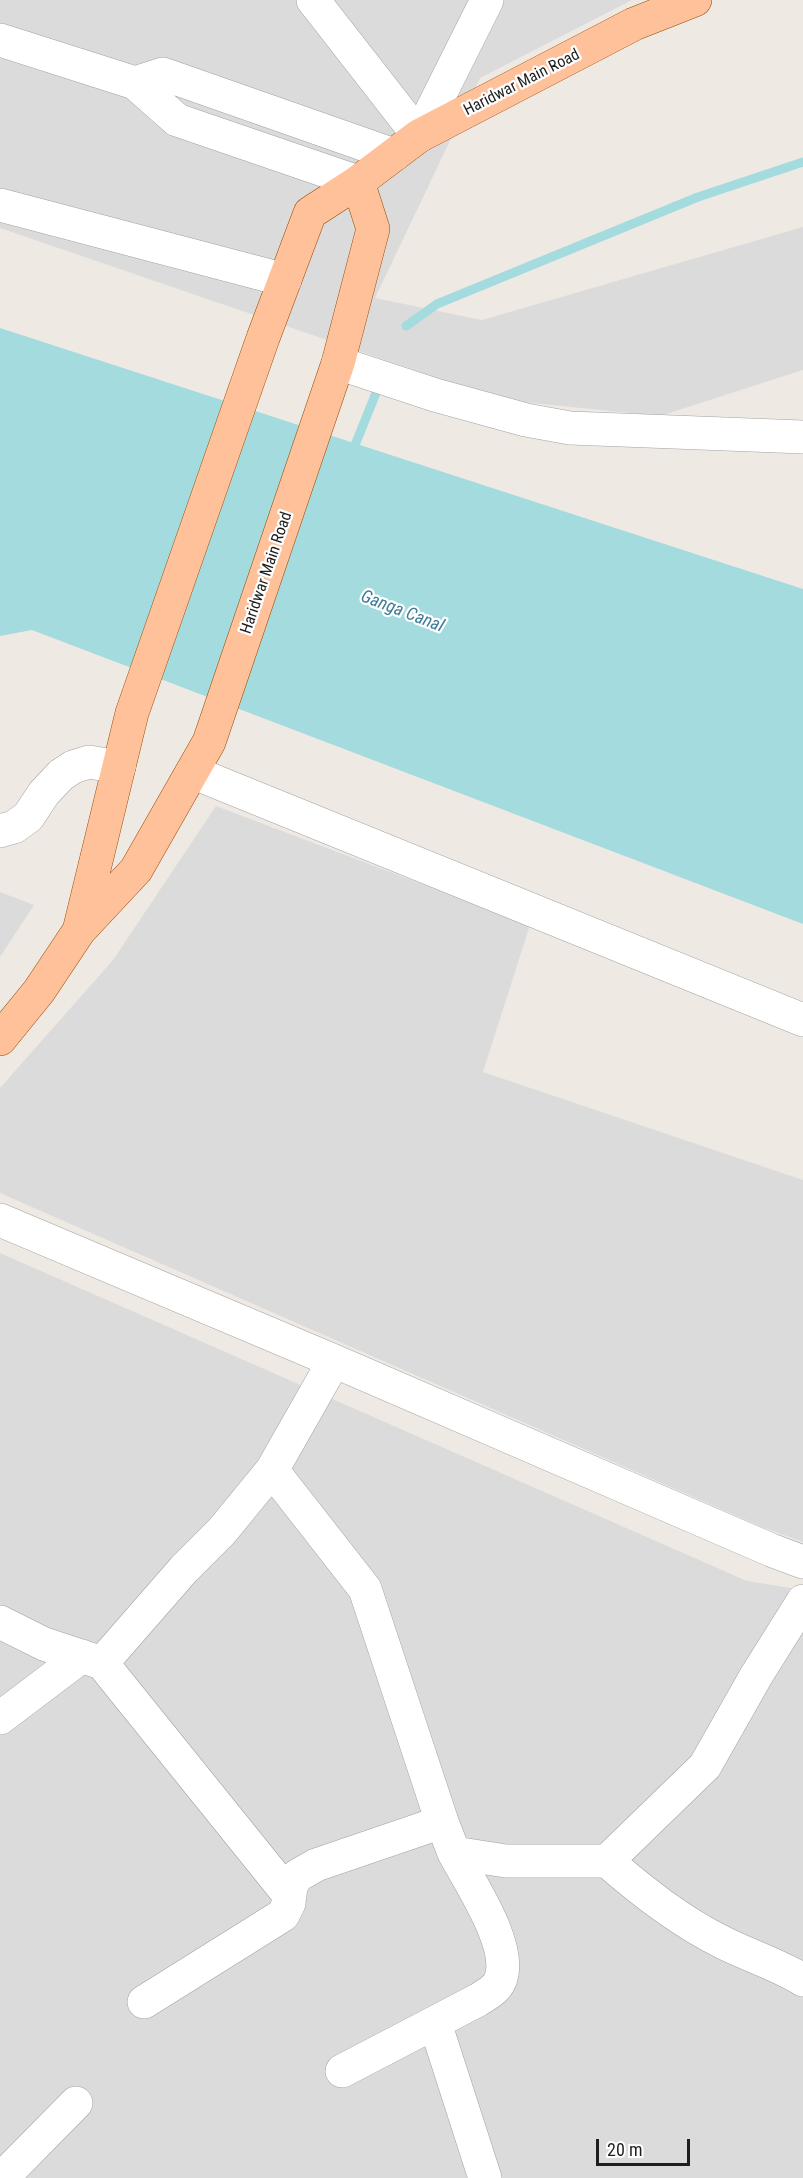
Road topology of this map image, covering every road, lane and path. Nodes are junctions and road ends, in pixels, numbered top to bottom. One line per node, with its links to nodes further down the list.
1 (313, 0): 6 (street)
2 (487, 0): 6 (street)
3 (695, 0): 6 (main road, Haridwar Main Road)
4 (0, 40): 5 (street)
5 (135, 83): 6 (street); 7 (street)
6 (407, 146): 7 (main road, Haridwar Main Road)
7 (358, 182): 9 (main road, Haridwar Main Road); 10 (main road, Haridwar Main Road)
8 (0, 205): 9 (street)
9 (285, 280): 12 (main road, Haridwar Main Road)
10 (335, 375): 11 (street); 13 (main road, Haridwar Main Road)
11 (803, 437)
12 (119, 767): 14 (street); 15 (main road, Haridwar Main Road)
13 (192, 772): 15 (main road, Haridwar Main Road); 16 (street)
14 (0, 831)
15 (79, 931): 17 (main road, Haridwar Main Road)
16 (803, 1020)
17 (0, 1039)
18 (0, 1220): 19 (street)
19 (333, 1361): 20 (street); 21 (street)
20 (272, 1470): 24 (street); 26 (street)
21 (803, 1562)
22 (803, 1601): 28 (street)
23 (0, 1622): 24 (street)
24 (92, 1660): 25 (street); 29 (street)
25 (0, 1718)
26 (442, 1822): 27 (street); 29 (street)
27 (454, 1853): 28 (street); 32 (street)
28 (607, 1861): 30 (street)
29 (289, 1895): 31 (street)
30 (803, 1980)
31 (144, 2002)
32 (435, 2023): 33 (street); 36 (street)
33 (342, 2071)
34 (76, 2103): 35 (street)
35 (2, 2178)
36 (485, 2178)

